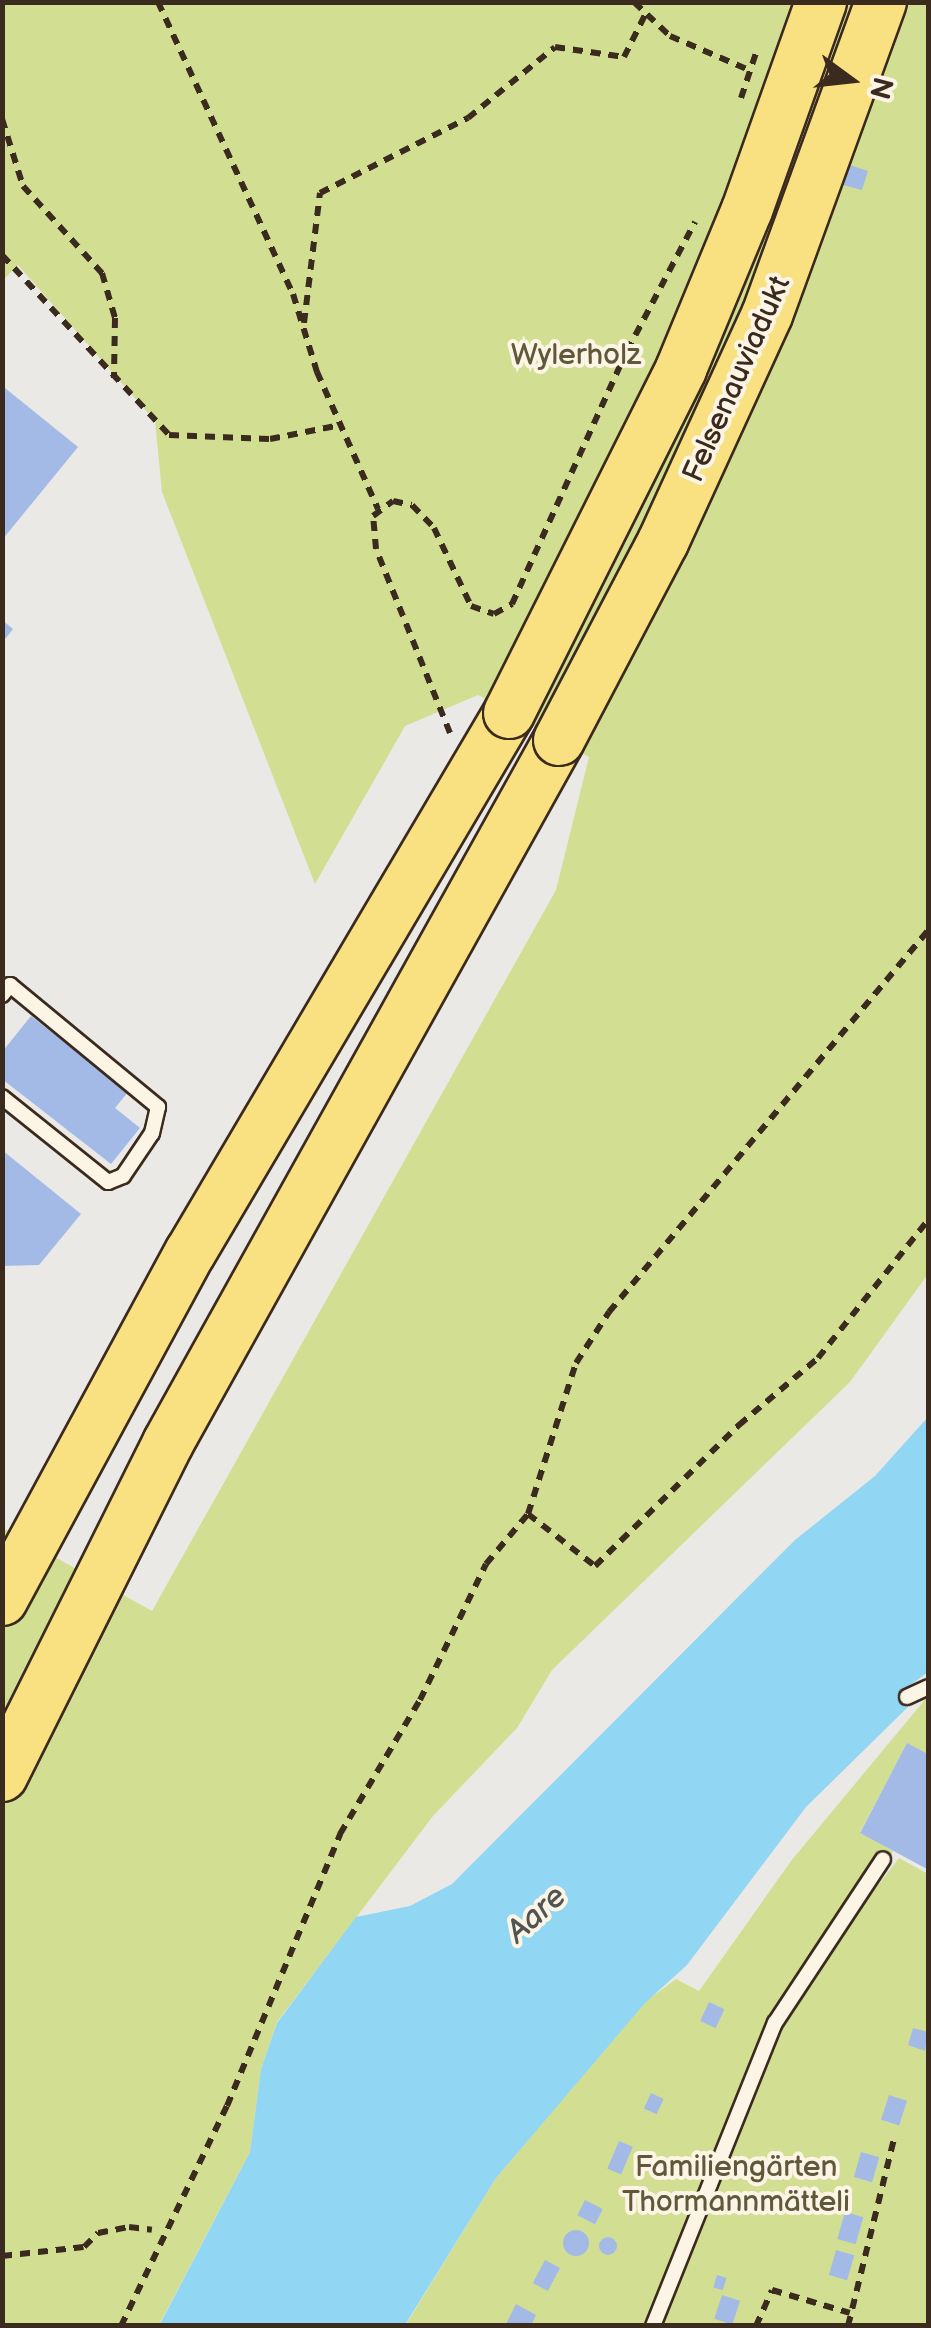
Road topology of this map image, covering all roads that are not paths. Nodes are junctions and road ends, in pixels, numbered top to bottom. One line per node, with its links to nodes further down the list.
1 (821, 2): 5 (highway, Felsenauviadukt, bridge)
2 (881, 2): 8 (highway, Felsenauviadukt, bridge)
3 (2, 995): 4 (lane)
4 (2, 1097)
5 (2, 1600)
6 (928, 1687): 7 (lane)
7 (907, 1697)
8 (2, 1776)
9 (883, 1859): 10 (lane)
10 (652, 2326)

